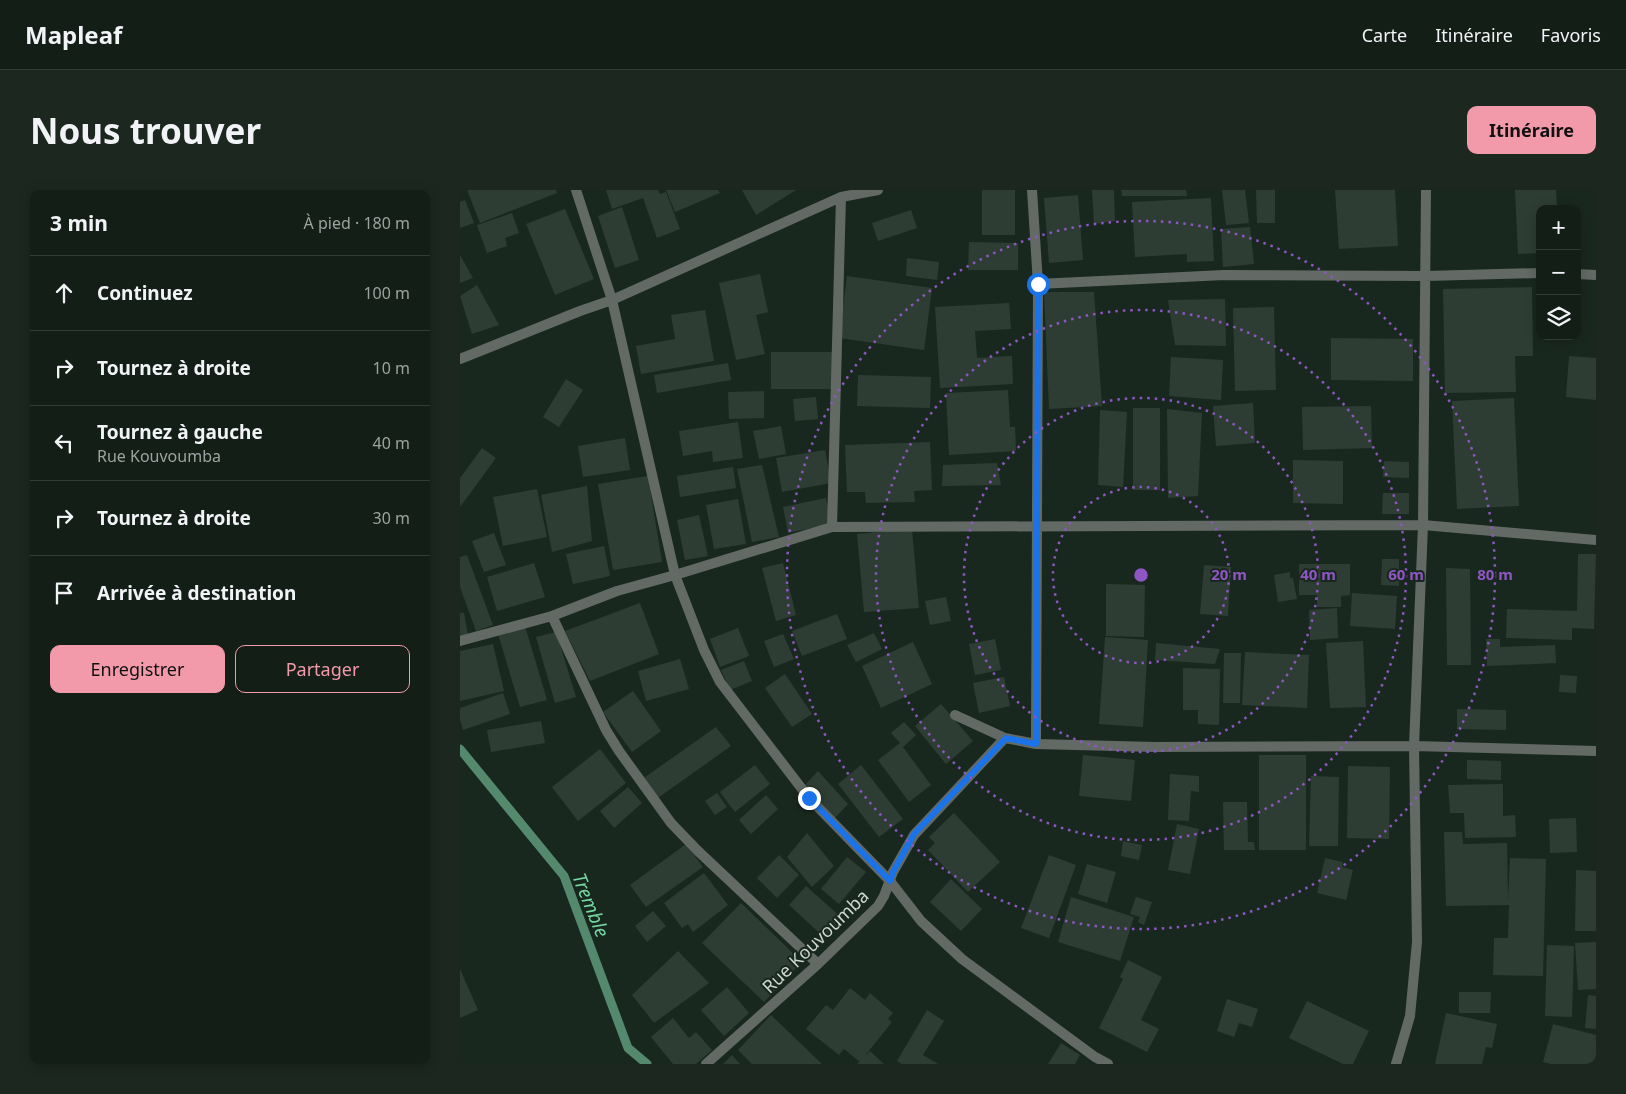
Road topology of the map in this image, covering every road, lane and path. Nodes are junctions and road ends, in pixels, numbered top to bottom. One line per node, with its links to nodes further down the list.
1 (576, 190): 11 (street)
2 (878, 190): 5 (street)
3 (1032, 190): 10 (street)
4 (1426, 190): 8 (street)
5 (841, 197): 11 (street); 15 (street)
6 (1536, 273): 8 (street)
7 (1581, 274): 9 (street)
8 (1426, 276): 10 (street); 13 (street)
9 (1596, 276)
10 (1038, 284): 14 (street)
11 (612, 300): 12 (street); 17 (street)
12 (460, 359)
13 (1423, 525): 14 (street); 16 (street); 23 (street)
14 (1038, 526): 15 (street); 22 (street)
15 (832, 527): 17 (street)
16 (1596, 540)
17 (675, 576): 18 (street); 25 (street)
18 (552, 616): 19 (street); 26 (street)
19 (460, 641)
20 (955, 715): 21 (street)
21 (1006, 738): 22 (street); 25 (street, Rue Kouvoumba)
22 (1036, 744): 23 (street)
23 (1414, 746): 24 (street); 29 (street)
24 (1596, 751)
25 (890, 881): 26 (street, Rue Kouvoumba); 28 (street)
26 (818, 964): 27 (street, Rue Kouvoumba)
27 (706, 1064)
28 (1108, 1064)
29 (1396, 1064)

